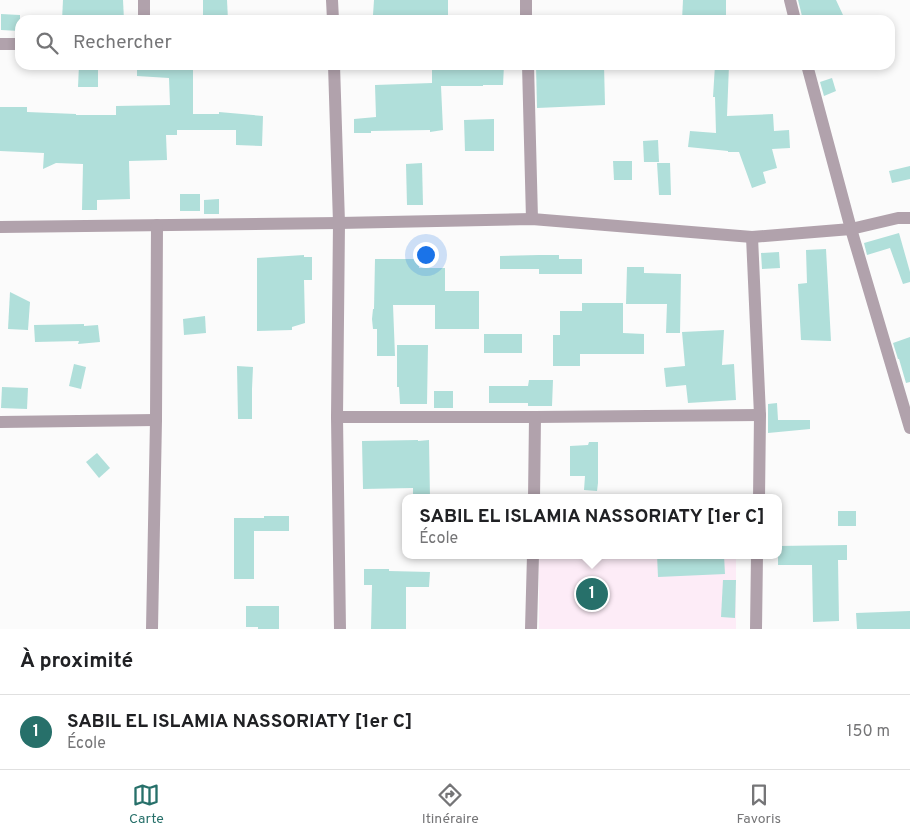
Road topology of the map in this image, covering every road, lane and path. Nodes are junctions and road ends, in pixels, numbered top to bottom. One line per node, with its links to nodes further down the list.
1 (144, 0): 5 (street)
2 (332, 0): 6 (street)
3 (526, 0): 7 (street)
4 (790, 0): 8 (street)
5 (144, 15)
6 (332, 15)
7 (526, 15)
8 (794, 15)
9 (0, 44): 10 (street)
10 (15, 44)
11 (334, 70): 17 (street)
12 (528, 70): 16 (street)
13 (808, 70): 20 (street)
14 (910, 213): 15 (street)
15 (904, 218): 20 (street)
16 (532, 219): 17 (street); 21 (street)
17 (339, 223): 18 (street); 23 (street)
18 (157, 226): 19 (street); 25 (street)
19 (0, 227)
20 (850, 229): 21 (street); 27 (street)
21 (752, 237): 22 (street)
22 (760, 415): 24 (street); 29 (street)
23 (337, 417): 24 (street); 33 (street)
24 (536, 417): 28 (street)
25 (156, 420): 26 (street); 32 (street)
26 (0, 422)
27 (910, 428)
28 (534, 494)
29 (758, 494)
30 (532, 559): 34 (street)
31 (757, 559): 35 (street)
32 (152, 629)
33 (340, 629)
34 (531, 629)
35 (756, 629)

